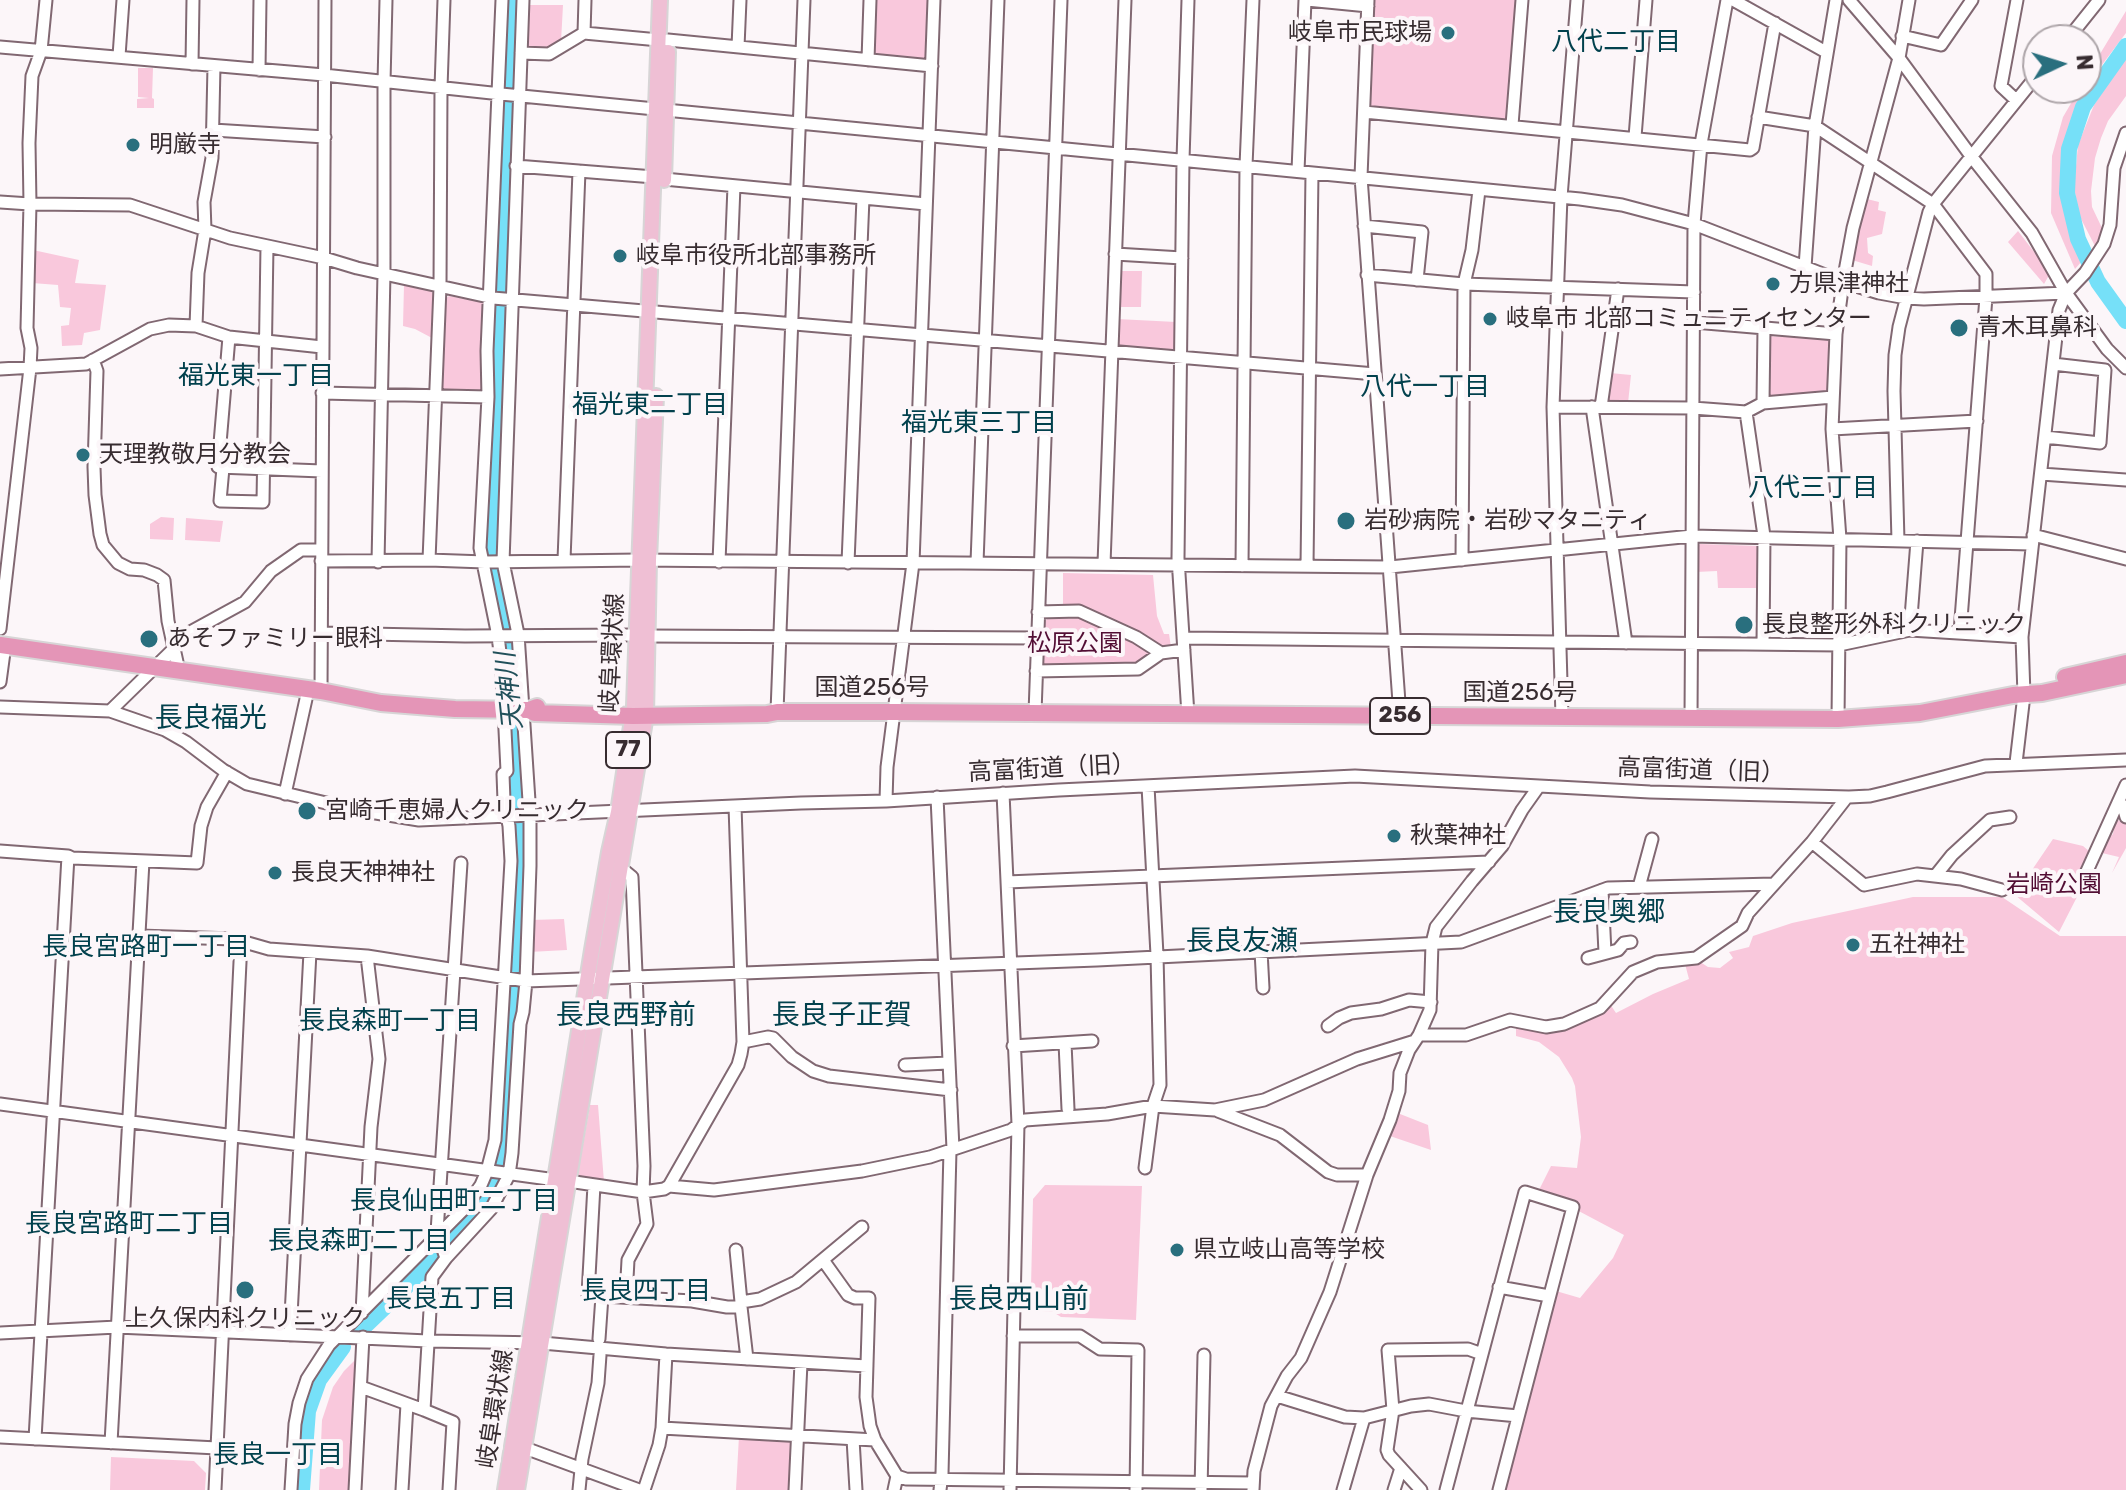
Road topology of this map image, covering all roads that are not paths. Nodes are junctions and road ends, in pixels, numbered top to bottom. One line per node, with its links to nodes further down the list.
1 (46, 0): 42 (street)
2 (123, 0): 46 (street)
3 (193, 0): 49 (street)
4 (260, 0): 52 (street)
5 (325, 0): 53 (street)
6 (386, 0): 54 (street)
7 (444, 0): 55 (street)
8 (502, 0): 57 (street)
9 (523, 0): 44 (street)
10 (585, 0): 37 (street)
11 (660, 0): 39 (main road, 岐阜環状線 / 77)
12 (669, 0): 39 (main road, 岐阜環状線 / 77)
13 (740, 0): 41 (street)
14 (804, 0): 45 (street)
15 (870, 0): 48 (street)
16 (934, 0): 51 (street)
17 (998, 0): 72 (street)
18 (1061, 0): 74 (street)
19 (1125, 0): 75 (street)
20 (1188, 0): 77 (street)
21 (1253, 0): 80 (street)
22 (1306, 0): 34 (street); 82 (street)
23 (1522, 0): 64 (street)
24 (1577, 0): 67 (street)
25 (1646, 0): 71 (street)
26 (1727, 0): 73 (street)
27 (1733, 0): 35 (street)
28 (1836, 0): 43 (street)
29 (1849, 0): 47 (street)
30 (1909, 0): 38 (street)
31 (1972, 0): 38 (street)
32 (2017, 0): 59 (street)
33 (2099, 0): 36 (street)
34 (1368, 3): 61 (street)
35 (1775, 23): 43 (street); 62 (street)
36 (2080, 24)
37 (584, 33): 39 (street); 44 (street)
38 (1902, 36): 47 (street)
39 (664, 40): 41 (street); 60 (main road, 岐阜環状線 / 77)
40 (0, 47): 42 (street)
41 (738, 47): 45 (street)
42 (41, 51): 46 (street); 92 (street)
43 (1826, 52): 65 (street)
44 (521, 53): 58 (street)
45 (801, 53): 48 (street); 63 (street)
46 (119, 56): 49 (street)
47 (1899, 58): 76 (street); 78 (street)
48 (868, 60): 51 (street)
49 (192, 64): 50 (street)
50 (214, 66): 52 (street); 66 (street)
51 (932, 66): 69 (street)
52 (259, 70): 53 (street)
53 (324, 75): 54 (street); 70 (street)
54 (384, 82): 55 (street); 105 (street)
55 (441, 88): 57 (street); 111 (street)
56 (2022, 93): 59 (street)
57 (500, 94): 58 (street); 116 (street)
58 (518, 96): 60 (street); 79 (street)
59 (2016, 100): 76 (street)
60 (661, 109): 63 (street); 85 (main road, 岐阜環状線 / 77)
61 (1364, 112): 64 (street); 84 (street)
62 (1758, 117): 65 (street); 73 (street)
63 (798, 123): 69 (street); 88 (street)
64 (1512, 125): 67 (street)
65 (1815, 126): 78 (street); 104 (street)
66 (213, 130): 70 (street); 99 (street)
67 (1566, 130): 71 (street); 89 (street)
68 (2126, 133): 95 (street)
69 (929, 135): 72 (street); 93 (street)
70 (325, 137): 102 (street)
71 (1635, 137): 73 (street)
72 (992, 142): 74 (street); 133 (street)
73 (1701, 144): 97 (street)
74 (1056, 148): 75 (street); 134 (street)
75 (1119, 154): 77 (street); 101 (street)
76 (1971, 156): 94 (street); 114 (street)
77 (1183, 160): 80 (street); 103 (street)
78 (1870, 161): 94 (street); 108 (street)
79 (516, 166): 81 (street); 118 (street)
80 (1246, 166): 82 (street); 139 (street)
81 (579, 171): 85 (street); 119 (street)
82 (1298, 171): 83 (street)
83 (1312, 173): 84 (street); 142 (street)
84 (1361, 177): 87 (street); 98 (street)
85 (659, 178): 86 (street); 120 (main road, 岐阜環状線 / 77)
86 (734, 186): 88 (street); 121 (street)
87 (1479, 190): 89 (street); 109 (street)
88 (796, 192): 90 (street); 123 (street)
89 (1561, 197): 97 (street); 110 (street)
90 (863, 198): 93 (street); 127 (street)
91 (0, 202): 92 (street)
92 (30, 204): 99 (street); 141 (street)
93 (926, 204): 129 (street)
94 (1933, 204): 115 (street); 117 (street)
95 (2111, 214): 96 (street); 114 (street)
96 (2126, 215)
97 (1694, 224): 104 (street); 113 (street)
98 (1364, 226): 106 (street); 107 (street)
99 (205, 230): 100 (street); 124 (street)
100 (267, 246): 102 (street); 132 (street)
101 (1115, 254): 103 (street); 136 (street)
102 (324, 258): 105 (street); 135 (street)
103 (1182, 258): 137 (street)
104 (1805, 267): 108 (street)
105 (384, 273): 111 (street); 147 (street)
106 (1367, 275): 107 (street); 145 (street)
107 (1417, 280): 109 (street)
108 (1843, 282): 117 (street); 128 (street)
109 (1464, 284): 110 (street); 180 (street)
110 (1556, 286): 112 (street); 152 (street)
111 (440, 287): 116 (street); 148 (street)
112 (1618, 289): 113 (street); 153 (street)
113 (1694, 292): 122 (street)
114 (2066, 293): 115 (street); 126 (street); 130 (street)
115 (1986, 297): 117 (street); 156 (street)
116 (492, 298): 118 (street); 149 (street)
117 (1906, 298): 157 (street)
118 (511, 300): 119 (street); 183 (street)
119 (573, 305): 120 (street); 178 (street)
120 (655, 312): 121 (street); 179 (main road, 岐阜環状線 / 77)
121 (729, 318): 123 (street); 184 (street)
122 (1694, 322): 125 (street); 154 (street)
123 (792, 324): 127 (street); 185 (street)
124 (196, 326): 131 (street); 138 (street)
125 (1764, 328): 128 (street); 151 (street)
126 (2091, 328): 130 (street); 143 (street)
127 (858, 330): 129 (street); 186 (street)
128 (1836, 334): 150 (street)
129 (922, 335): 133 (street); 187 (street)
130 (2056, 335): 140 (street)
131 (229, 337): 132 (street); 160 (street)
132 (266, 341): 135 (street); 161 (street)
133 (985, 341): 134 (street); 188 (street)
134 (1049, 346): 136 (street); 189 (street)
135 (322, 347): 146 (street)
136 (1112, 352): 137 (street); 190 (street)
137 (1181, 357): 139 (street); 191 (street)
138 (93, 360): 141 (street); 214 (street)
139 (1244, 363): 142 (street); 192 (street)
140 (2053, 364): 159 (street); 159 (street)
141 (30, 368): 144 (street); 165 (street)
142 (1309, 368): 145 (street); 193 (street)
143 (2126, 368)
144 (0, 369)
145 (1375, 374): 194 (street)
146 (322, 393): 147 (street); 162 (street)
147 (381, 394): 148 (street); 181 (street)
148 (435, 395): 149 (street); 177 (street)
149 (488, 397): 182 (street)
150 (1833, 397): 151 (street); 158 (street)
151 (1763, 403): 155 (street)
152 (1553, 407): 153 (street); 174 (street)
153 (1597, 407): 154 (street); 173 (street)
154 (1693, 408): 155 (street); 166 (street)
155 (1746, 412): 167 (street)
156 (1977, 421): 157 (street); 172 (street)
157 (1895, 425): 158 (street); 170 (street)
158 (1832, 429): 168 (street)
159 (2045, 437): 163 (street)
160 (223, 468): 161 (street); 161 (street)
161 (265, 469): 162 (street)
162 (322, 471): 175 (street)
163 (2041, 474): 164 (street); 169 (street)
164 (2126, 480)
165 (6, 517): 206 (street)
166 (1692, 536): 167 (street); 173 (street); 210 (street)
167 (1764, 536): 168 (street); 212 (street)
168 (1840, 539): 170 (street); 213 (street)
169 (2032, 540): 172 (street); 176 (street); 204 (street)
170 (1898, 541): 171 (street)
171 (1917, 541): 172 (street); 196 (street)
172 (1968, 542): 197 (street)
173 (1613, 543): 174 (street); 209 (street)
174 (1556, 550): 180 (street); 208 (street)
175 (321, 556): 181 (street); 198 (street); 214 (street)
176 (2126, 559)
177 (429, 560): 181 (street); 182 (street)
178 (564, 560): 179 (street); 183 (street)
179 (644, 560): 184 (street); 200 (main road, 岐阜環状線 / 77)
180 (1462, 560): 194 (street)
181 (378, 562)
182 (484, 562): 183 (street); 201 (street)
183 (502, 562): 199 (street)
184 (719, 562): 185 (street)
185 (783, 563): 186 (street); 202 (street)
186 (848, 563): 187 (street)
187 (913, 563): 188 (street); 203 (street)
188 (977, 563): 189 (street)
189 (1040, 564): 190 (street); 195 (street)
190 (1104, 564): 191 (street)
191 (1178, 565): 192 (street); 211 (street)
192 (1242, 566): 193 (street)
193 (1307, 566): 194 (street)
194 (1390, 567): 207 (street)
195 (1038, 612): 205 (street); 215 (street)
196 (1910, 630): 197 (street); 213 (street)
197 (1960, 632): 204 (street)
198 (321, 633): 201 (street); 222 (street)
199 (518, 634): 200 (street); 201 (street); 225 (street)
200 (642, 635): 202 (street); 227 (main road, 岐阜環状線 / 77)
201 (498, 636): 225 (street)
202 (780, 637): 203 (street); 228 (street)
203 (904, 637): 205 (street); 229 (street)
204 (2022, 637): 223 (street)
205 (1037, 638): 219 (street)
206 (2, 640): 217 (highway, 国道256号 / 256); 221 (street)
207 (1394, 641): 208 (street); 211 (street); 232 (street)
208 (1559, 642): 209 (street); 233 (street)
209 (1626, 643): 210 (street)
210 (1691, 643): 212 (street); 234 (street)
211 (1183, 644): 215 (street); 231 (street)
212 (1763, 644): 213 (street)
213 (1839, 645): 235 (street)
214 (175, 648): 217 (street); 218 (street)
215 (1161, 653): 219 (street)
216 (2126, 663): 223 (highway, 256)
217 (156, 668): 218 (highway, 国道256号 / 256); 226 (street)
218 (179, 671): 222 (highway, 国道256号 / 256)
219 (1036, 671): 230 (street)
220 (2126, 675): 223 (highway, 256)
221 (0, 682)
222 (315, 690): 225 (highway, 国道256号 / 256); 243 (street)
223 (2024, 695): 235 (highway, 国道256号 / 256); 237 (street)
224 (0, 707): 226 (street, 高富街道（旧）)
225 (516, 709): 227 (highway, 国道256号 / 256); 250 (street); 251 (street)
226 (110, 711): 238 (street, 高富街道（旧）)
227 (640, 711): 228 (highway, 国道256号 / 256); 249 (main road, 岐阜環状線 / 77)
228 (775, 712): 229 (highway, 国道256号 / 256)
229 (894, 712): 230 (highway, 国道256号 / 256); 246 (street)
230 (1035, 713): 231 (highway, 国道256号 / 256)
231 (1188, 715): 232 (highway, 国道256号 / 256)
232 (1400, 716): 233 (highway, 国道256号 / 256)
233 (1562, 717): 234 (highway, 国道256号 / 256)
234 (1691, 718): 235 (highway, 国道256号 / 256)
235 (1838, 719)
236 (2126, 760): 237 (street, 高富街道（旧）)
237 (2016, 763): 245 (street, 高富街道（旧）)
238 (227, 772): 243 (street, 高富街道（旧）); 258 (street)
239 (2126, 785): 265 (street)
240 (1148, 786): 241 (street, 高富街道（旧）); 242 (street, 高富街道（旧）); 263 (street)
241 (1539, 786): 245 (street, 高富街道（旧）); 259 (street)
242 (1003, 793): 244 (street, 高富街道（旧）); 264 (street)
243 (285, 794): 251 (street, 高富街道（旧）)
244 (937, 797): 246 (street, 高富街道（旧）); 281 (street)
245 (1847, 797): 255 (street)
246 (886, 801): 247 (street, 高富街道（旧）)
247 (735, 806): 249 (street, 高富街道（旧）); 283 (street)
248 (2126, 806): 253 (street)
249 (624, 812): 250 (street, 高富街道（旧）); 261 (main road, 岐阜環状線 / 77); 285 (main road, 岐阜環状線 / 77)
250 (530, 816): 251 (street, 高富街道（旧）); 287 (street)
251 (509, 817): 286 (street)
252 (2010, 817): 262 (street)
253 (2126, 817)
254 (1652, 839): 267 (street)
255 (1812, 842): 262 (street); 266 (street)
256 (0, 851): 257 (street)
257 (68, 856): 258 (street); 303 (street)
258 (143, 861): 270 (street)
259 (1489, 862): 263 (street); 273 (street)
260 (461, 863): 282 (street)
261 (621, 868): 284 (street); 285 (main road, 岐阜環状線 / 77)
262 (1936, 875): 269 (street)
263 (1152, 876): 264 (street); 277 (street)
264 (1007, 882): 280 (street)
265 (2082, 882)
266 (1774, 884): 267 (street); 291 (street)
267 (1639, 887): 268 (street)
268 (1602, 890): 273 (street); 276 (street)
269 (2002, 890)
270 (139, 936): 271 (street); 304 (street)
271 (241, 941): 275 (street); 306 (street)
272 (1631, 942): 276 (street)
273 (1432, 943): 274 (street); 289 (street)
274 (1261, 951): 277 (street); 288 (street)
275 (310, 952): 278 (street); 307 (street)
276 (1605, 953): 279 (street)
277 (1157, 955): 280 (street); 300 (street)
278 (367, 956): 282 (street); 309 (street)
279 (1588, 958)
280 (1010, 962): 281 (street); 295 (street)
281 (946, 965): 283 (street); 296 (street)
282 (454, 971): 286 (street); 310 (street)
283 (740, 973): 284 (street); 293 (street)
284 (636, 976): 285 (street); 318 (street)
285 (596, 978): 287 (street); 315 (main road, 岐阜環状線 / 77)
286 (506, 979): 287 (street); 312 (street)
287 (525, 981): 313 (street)
288 (1263, 988)
289 (1431, 1002): 290 (street); 291 (street)
290 (1328, 1026)
291 (1417, 1038): 302 (street); 314 (street)
292 (1092, 1041): 294 (street)
293 (743, 1042): 298 (street); 317 (street)
294 (1065, 1043): 295 (street); 301 (street)
295 (1013, 1046): 305 (street)
296 (948, 1063): 297 (street); 298 (street)
297 (905, 1065)
298 (951, 1090): 308 (street)
299 (0, 1104): 303 (street)
300 (1153, 1106): 302 (street); 305 (street); 311 (street)
301 (1068, 1109)
302 (1215, 1110): 314 (street)
303 (55, 1112): 304 (street); 331 (street)
304 (129, 1122): 306 (street); 330 (street)
305 (1018, 1124): 308 (street); 336 (street)
306 (232, 1136): 307 (street); 332 (street)
307 (300, 1145): 309 (street); 334 (street)
308 (952, 1150): 317 (street); 368 (street)
309 (370, 1154): 310 (street); 329 (street)
310 (441, 1164): 312 (street); 320 (street)
311 (1145, 1168)
312 (489, 1172): 313 (street); 320 (street)
313 (507, 1174): 315 (street); 322 (street)
314 (1367, 1175): 349 (street)
315 (562, 1181): 316 (street); 340 (main road, 岐阜環状線 / 77)
316 (594, 1185): 318 (street); 325 (street)
317 (669, 1186): 318 (street)
318 (643, 1192): 327 (street)
319 (862, 1227): 323 (street)
320 (438, 1238): 322 (street); 329 (street)
321 (736, 1250): 328 (street)
322 (445, 1257): 339 (street)
323 (823, 1260): 328 (street); 347 (street)
324 (1499, 1287): 326 (street); 326 (street); 342 (street)
325 (602, 1296): 327 (street); 338 (street)
326 (1549, 1296): 354 (street)
327 (626, 1297): 328 (street)
328 (741, 1304): 345 (street)
329 (362, 1313): 335 (street)
330 (117, 1327): 331 (street); 332 (street); 362 (street)
331 (41, 1330): 333 (street); 359 (street)
332 (223, 1332): 334 (street); 363 (street)
333 (0, 1333)
334 (290, 1335): 335 (street)
335 (341, 1336): 337 (street); 374 (street)
336 (1013, 1336): 369 (street); 370 (street)
337 (363, 1337): 339 (street); 348 (street)
338 (599, 1339)
339 (428, 1341): 340 (street); 351 (street)
340 (536, 1343): 341 (street); 364 (main road, 岐阜環状線 / 77); 378 (main road, 岐阜環状線 / 77)
341 (666, 1354): 345 (street); 356 (street)
342 (1482, 1354): 352 (street); 353 (street)
343 (600, 1355): 365 (street)
344 (1204, 1355): 371 (street)
345 (747, 1359): 346 (street)
346 (801, 1363): 347 (street); 357 (street)
347 (867, 1366): 361 (street)
348 (361, 1387): 350 (street); 375 (street)
349 (1277, 1396): 355 (street); 372 (street)
350 (407, 1404): 351 (street); 376 (street)
351 (424, 1410): 377 (street)
352 (1393, 1410): 353 (street); 355 (street); 366 (street)
353 (1466, 1411): 354 (street); 388 (street)
354 (1518, 1416): 389 (street)
355 (1364, 1418): 385 (street)
356 (662, 1428): 357 (street); 381 (street)
357 (798, 1435): 360 (street); 382 (street)
358 (0, 1437): 359 (street)
359 (35, 1439): 362 (street)
360 (853, 1439): 361 (street); 383 (street)
361 (875, 1440): 367 (street)
362 (111, 1443): 363 (street)
363 (217, 1448): 373 (street)
364 (525, 1448): 365 (street); 379 (main road, 岐阜環状線 / 77)
365 (582, 1468): 380 (street); 381 (street)
366 (1401, 1468): 386 (street); 387 (street)
367 (897, 1476): 368 (street); 384 (street)
368 (940, 1485): 369 (street)
369 (1010, 1485): 370 (street)
370 (1136, 1486): 371 (street)
371 (1202, 1486): 372 (street)
372 (1253, 1487)
373 (215, 1490)
374 (291, 1490)
375 (355, 1490)
376 (402, 1490)
377 (449, 1490)
378 (505, 1490)
379 (517, 1490)
380 (579, 1490)
381 (641, 1490)
382 (795, 1490)
383 (856, 1490)
384 (894, 1490)
385 (1343, 1490)
386 (1394, 1490)
387 (1421, 1490)
388 (1446, 1490)
389 (1499, 1490)

